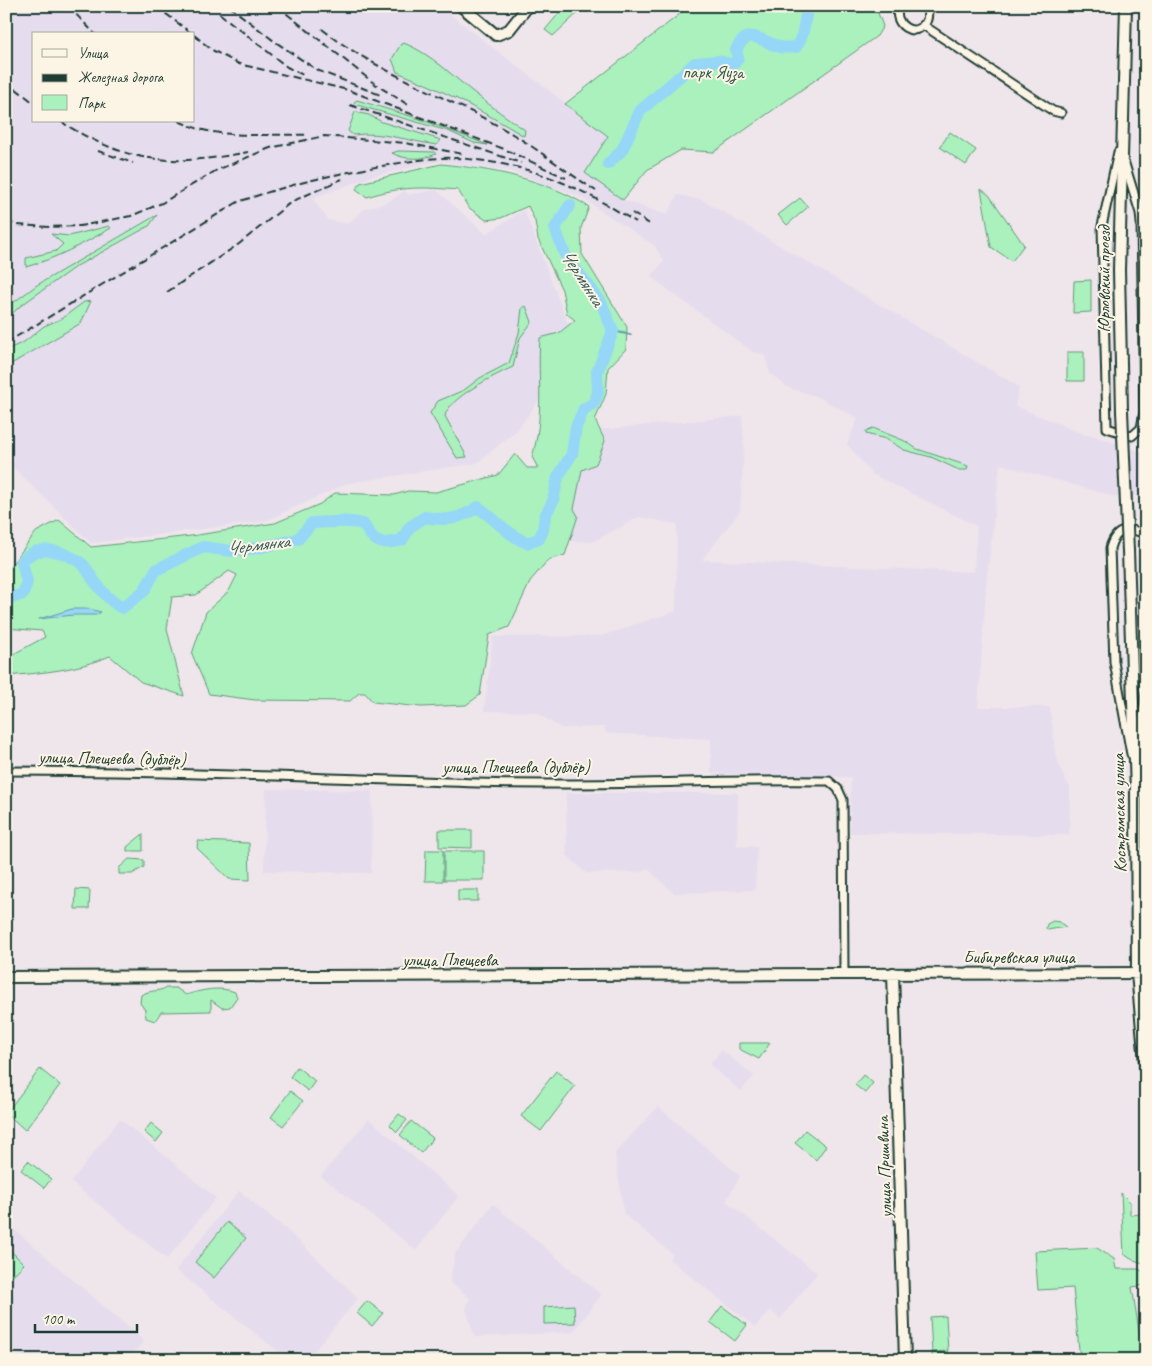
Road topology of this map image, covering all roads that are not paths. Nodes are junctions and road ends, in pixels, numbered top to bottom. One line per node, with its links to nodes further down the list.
1 (461, 6): 2 (main road)
2 (528, 6)
3 (899, 6): 6 (street)
4 (1126, 6): 8 (main road, Юрловский проезд)
5 (927, 7): 6 (street)
6 (923, 26): 7 (street)
7 (1062, 113)
8 (1121, 144): 8 (street); 10 (main road, Юрловский проезд, bridge)
9 (1146, 535): 14 (street)
10 (1128, 551): 12 (main road, Костромская улица)
11 (1146, 694): 12 (street)
12 (1135, 768): 14 (main road, Костромская улица)
13 (6, 771): 15 (street, улица Плещеева (дублёр))
14 (1136, 792): 17 (main road, Костромская улица)
15 (844, 973): 16 (main road, улица Плещеева); 18 (main road, улица Плещеева)
16 (893, 973): 17 (main road, Бибиревская улица); 20 (main road, улица Пришвина)
17 (1142, 973): 19 (main road, Костромская улица)
18 (6, 977)
19 (1146, 1074)
20 (905, 1360)

